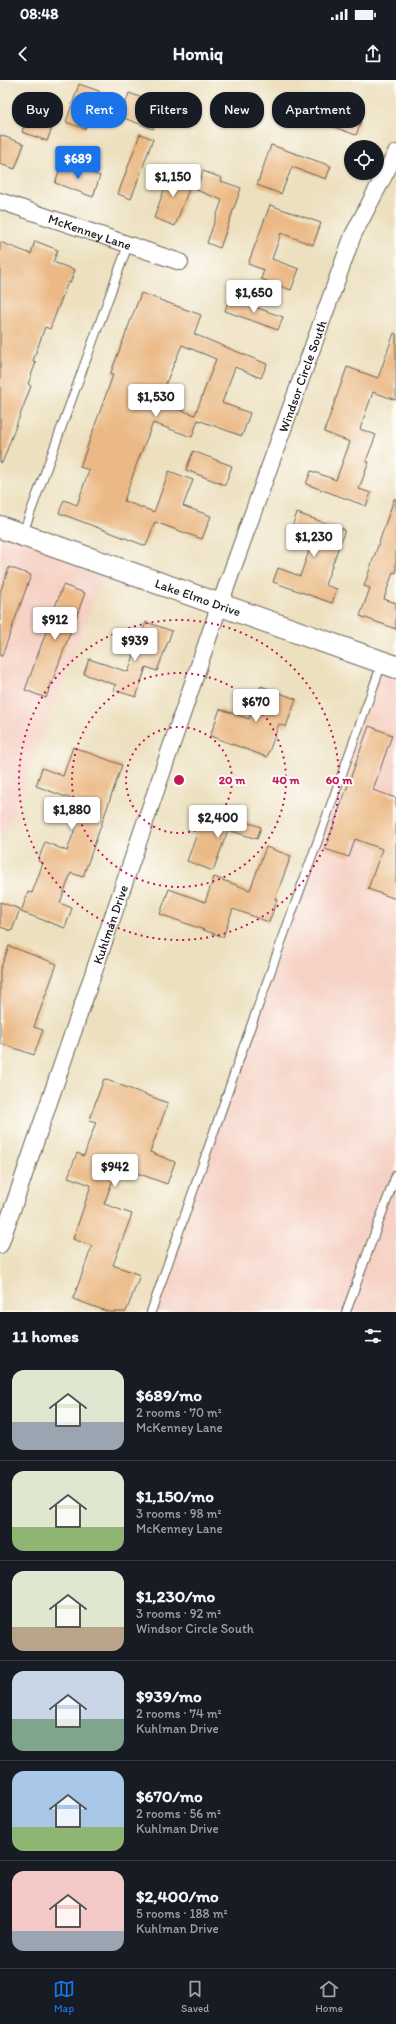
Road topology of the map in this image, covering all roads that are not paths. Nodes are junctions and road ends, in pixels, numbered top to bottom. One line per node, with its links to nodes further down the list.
1 (396, 153): 7 (street, Windsor Circle South)
2 (0, 201): 3 (street, McKenney Lane)
3 (128, 245): 4 (street, McKenney Lane); 6 (lane)
4 (180, 262)
5 (0, 527): 6 (main road, Lake Elmo Drive)
6 (23, 535): 7 (main road, Lake Elmo Drive)
7 (220, 604): 8 (main road, Lake Elmo Drive); 10 (street, Kuhlman Drive)
8 (389, 665): 11 (lane)
9 (396, 1175): 12 (lane)
10 (0, 1245)
11 (151, 1312)
12 (346, 1312)

